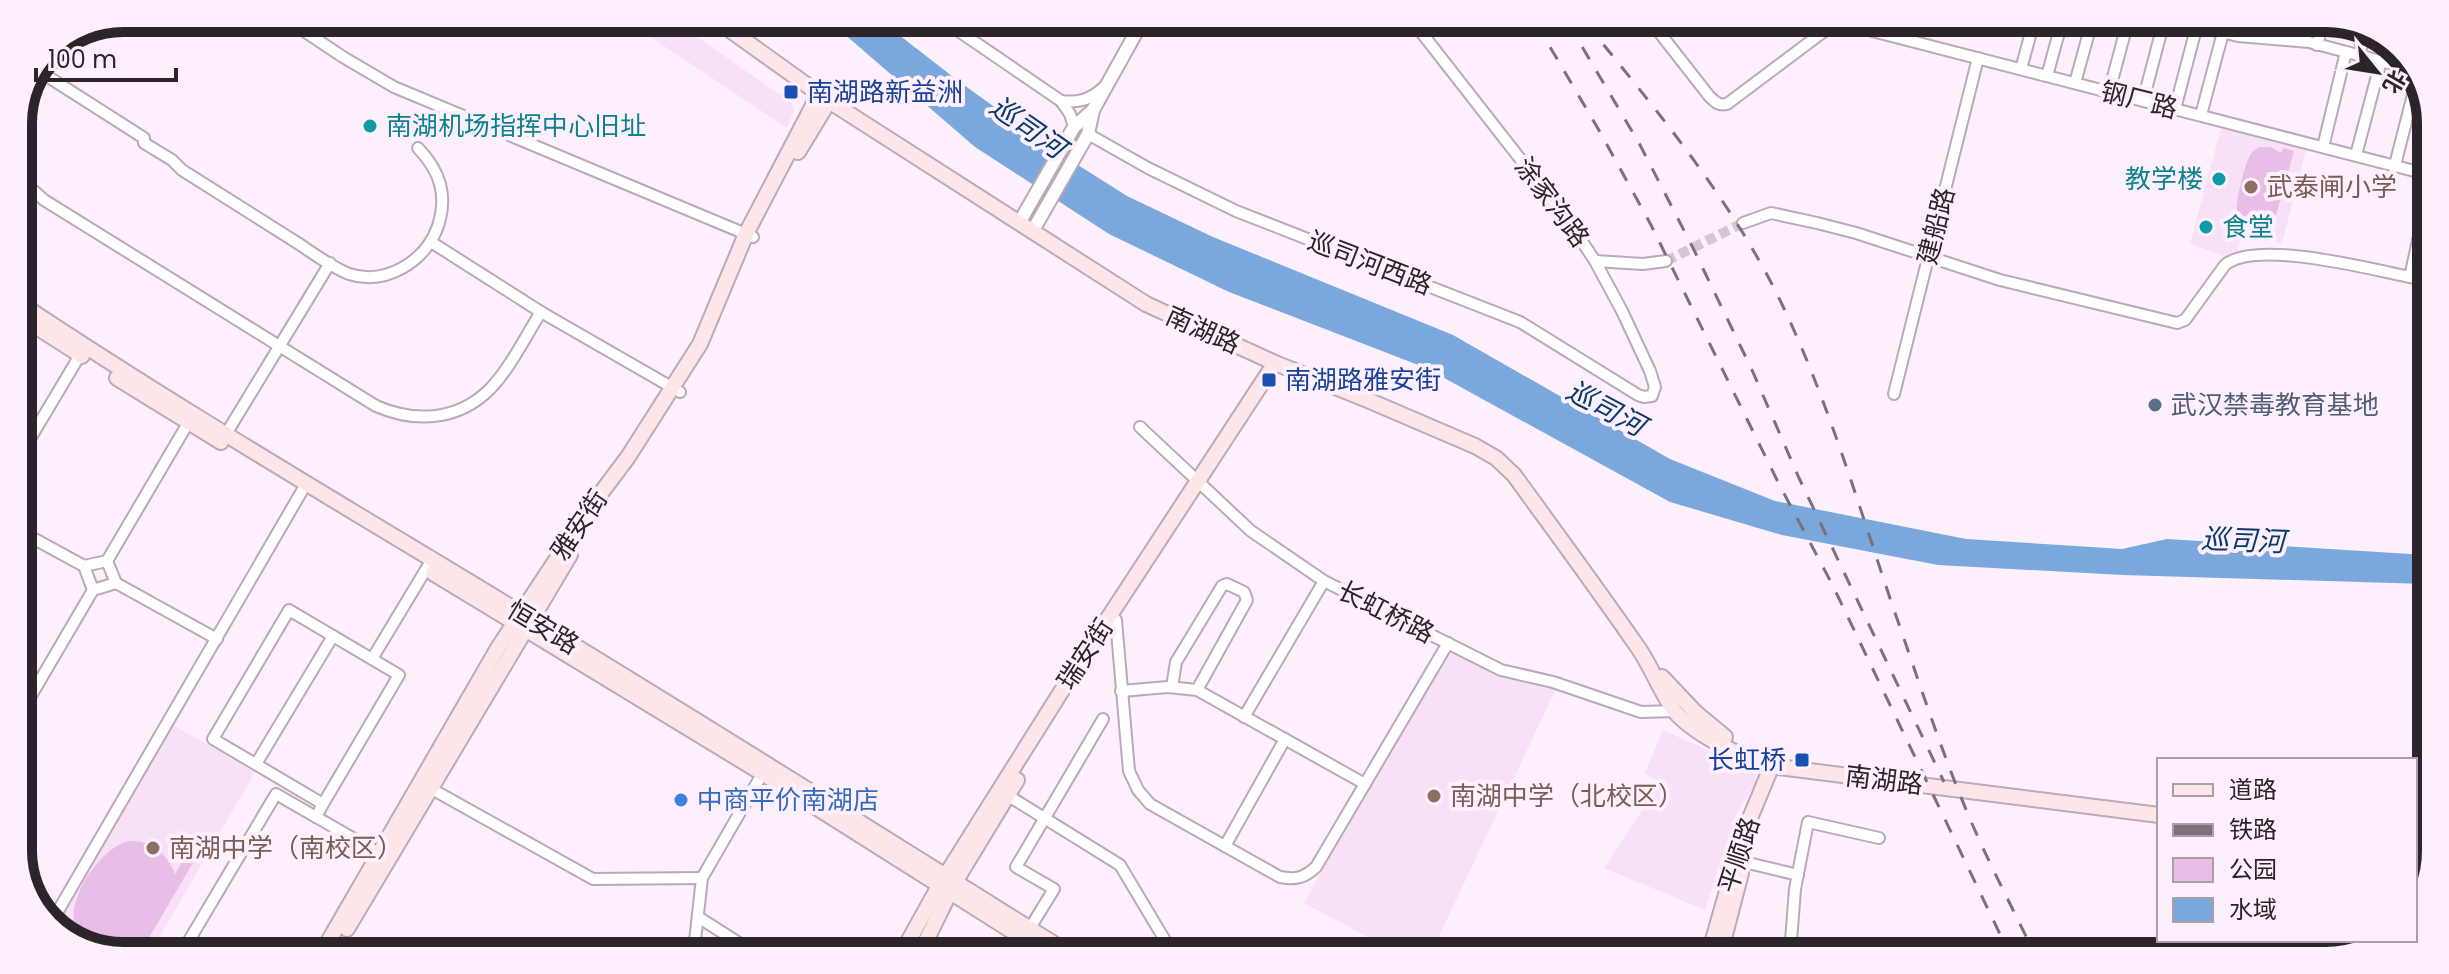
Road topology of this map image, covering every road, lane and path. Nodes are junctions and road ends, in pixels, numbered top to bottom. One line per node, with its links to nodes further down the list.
1 (306, 32): 49 (street)
2 (733, 32): 32 (main road, 南湖路)
3 (960, 32): 33 (street)
4 (1136, 32): 29 (street)
5 (1421, 32): 53 (street, 涂家沟路)
6 (1659, 32): 7 (street)
7 (1823, 32)
8 (1876, 32): 22 (street, 钢厂路)
9 (2031, 32): 25 (street)
10 (2059, 32): 27 (street)
11 (2089, 32): 28 (street)
12 (2125, 32): 30 (street)
13 (2161, 32): 34 (street)
14 (2194, 32): 35 (street)
15 (2223, 32): 37 (street)
16 (2241, 32): 19 (street)
17 (2320, 32): 19 (street)
18 (2363, 40): 21 (street)
19 (2317, 45): 20 (street)
20 (2346, 52): 21 (street); 40 (street)
21 (2359, 56): 23 (street)
22 (1978, 58): 25 (street, 钢厂路); 52 (street, 建船路)
23 (2381, 61): 24 (street); 42 (street)
24 (2395, 65)
25 (2021, 69): 27 (street, 钢厂路)
26 (46, 74): 55 (street)
27 (2047, 76): 28 (street, 钢厂路)
28 (2075, 83): 30 (street, 钢厂路)
29 (1106, 85): 33 (street); 36 (street)
30 (2109, 92): 34 (street, 钢厂路)
31 (2413, 96): 43 (street)
32 (824, 98): 46 (main road, 南湖路); 49 (main road, 雅安街)
33 (1061, 101): 38 (street)
34 (2143, 101): 35 (street, 钢厂路)
35 (2175, 109): 37 (street, 钢厂路)
36 (1093, 110): 38 (street); 39 (street)
37 (2201, 115): 40 (street, 钢厂路)
38 (1074, 127): 46 (street)
39 (1088, 134): 48 (street); 66 (street, 巡司河西路)
40 (2323, 147): 42 (street, 钢厂路)
41 (418, 148): 50 (street)
42 (2356, 155): 43 (street, 钢厂路)
43 (2395, 165): 44 (street, 钢厂路)
44 (2417, 171)
45 (32, 189): 61 (street)
46 (1019, 223): 48 (main road, 南湖路)
47 (1743, 223): 52 (street)
48 (1032, 232): 63 (main road, 南湖路)
49 (750, 236): 64 (main road, 雅安街)
50 (431, 242): 55 (street); 59 (street)
51 (2417, 245): 56 (street)
52 (1928, 256): 56 (street); 65 (street, 建船路)
53 (1595, 261): 54 (street); 66 (street, 涂家沟路)
54 (1666, 261)
55 (330, 263): 61 (street)
56 (2410, 277): 57 (street)
57 (2417, 278)
58 (32, 312): 62 (main road, 恒安路)
59 (541, 312): 61 (street); 64 (street)
60 (32, 323): 62 (main road, 恒安路)
61 (280, 346): 70 (street)
62 (82, 350): 67 (main road, 恒安路); 69 (street)
63 (1278, 364): 71 (main road, 瑞安街); 86 (main road, 南湖路)
64 (676, 390): 81 (main road, 雅安街)
65 (1894, 394)
66 (1648, 398)
67 (191, 418): 70 (main road, 恒安路); 74 (street)
68 (1140, 427): 71 (street, 长虹桥路)
69 (32, 435)
70 (224, 438): 72 (main road, 恒安路)
71 (1199, 484): 77 (street, 长虹桥路); 80 (main road, 瑞安街); 112 (main road, 瑞安街)
72 (304, 488): 75 (main road, 恒安路); 83 (street)
73 (32, 538): 76 (street)
74 (107, 561): 76 (street); 78 (street)
75 (428, 565): 81 (main road, 恒安路); 85 (street)
76 (84, 566): 79 (street)
77 (1324, 581): 84 (street, 长虹桥路); 92 (street)
78 (116, 583): 79 (street); 83 (street)
79 (93, 590): 90 (street)
80 (1116, 620): 89 (street); 100 (main road, 瑞安街)
81 (523, 621): 97 (main road, 恒安路); 99 (main road, 雅安街); 108 (main road, 雅安街)
82 (333, 636): 85 (street); 96 (street); 96 (street)
83 (217, 639): 113 (street)
84 (1448, 643): 91 (street, 长虹桥路); 98 (street)
85 (372, 659): 101 (street)
86 (1650, 666): 91 (main road, 南湖路); 95 (main road, 南湖路)
87 (1172, 687): 88 (street); 88 (street); 89 (street)
88 (1197, 690): 92 (street)
89 (1121, 691): 107 (street)
90 (32, 694)
91 (1675, 711): 95 (main road, 南湖路)
92 (1244, 717): 94 (street)
93 (1103, 719): 105 (street)
94 (1285, 739): 98 (street); 107 (street)
95 (1777, 762): 102 (main road, 南湖路); 103 (main road, 南湖路); 109 (main road, 平顺路); 126 (main road, 平顺路)
96 (256, 764): 101 (street)
97 (765, 768): 111 (street); 112 (main road, 恒安路)
98 (1365, 784): 107 (street)
99 (430, 788): 108 (main road, 雅安街); 111 (street)
100 (1007, 795): 105 (street); 112 (main road, 瑞安街)
101 (323, 804): 104 (street)
102 (2157, 807)
103 (2157, 815)
104 (316, 817): 108 (street); 116 (street)
105 (1045, 819): 115 (street); 125 (street)
106 (1879, 838): 110 (street)
107 (1225, 846)
108 (385, 856): 117 (main road, 雅安街); 118 (main road, 雅安街)
109 (1744, 862): 110 (street); 127 (main road, 平顺路)
110 (1798, 875): 128 (street)
111 (702, 878): 114 (street)
112 (947, 884): 115 (main road, 恒安路); 121 (main road, 瑞安街); 122 (main road, 瑞安街); 123 (main road, 恒安路)
113 (57, 913)
114 (698, 917): 119 (street); 120 (street)
115 (1030, 928): 124 (main road, 恒安路)
116 (188, 942)
117 (329, 942)
118 (339, 942)
119 (695, 942)
120 (737, 942)
121 (909, 942)
122 (924, 942)
123 (1031, 942)
124 (1052, 942)
125 (1166, 942)
126 (1712, 942)
127 (1723, 942)
128 (1791, 942)

